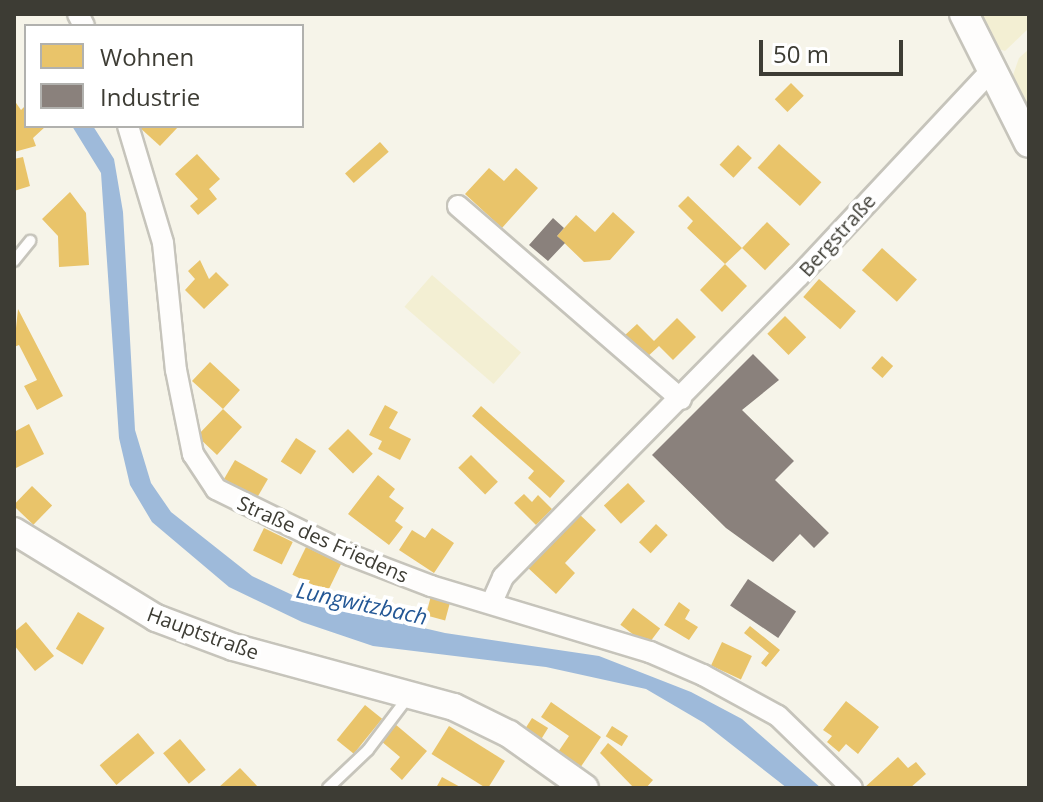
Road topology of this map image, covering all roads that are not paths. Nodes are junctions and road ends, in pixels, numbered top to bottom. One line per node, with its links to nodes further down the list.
1 (964, 14): 2 (main road)
2 (992, 70): 4 (main road); 8 (street, Bergstraße)
3 (129, 128): 10 (street, Straße des Friedens)
4 (1029, 143)
5 (458, 206): 8 (street)
6 (30, 241): 7 (lane)
7 (14, 261)
8 (681, 399): 10 (street, Bergstraße)
9 (14, 531): 11 (street, Hauptstraße)
10 (492, 602): 14 (street, Straße des Friedens)
11 (410, 695): 12 (lane); 13 (street, Hauptstraße)
12 (328, 788)
13 (585, 788)
14 (852, 788)

